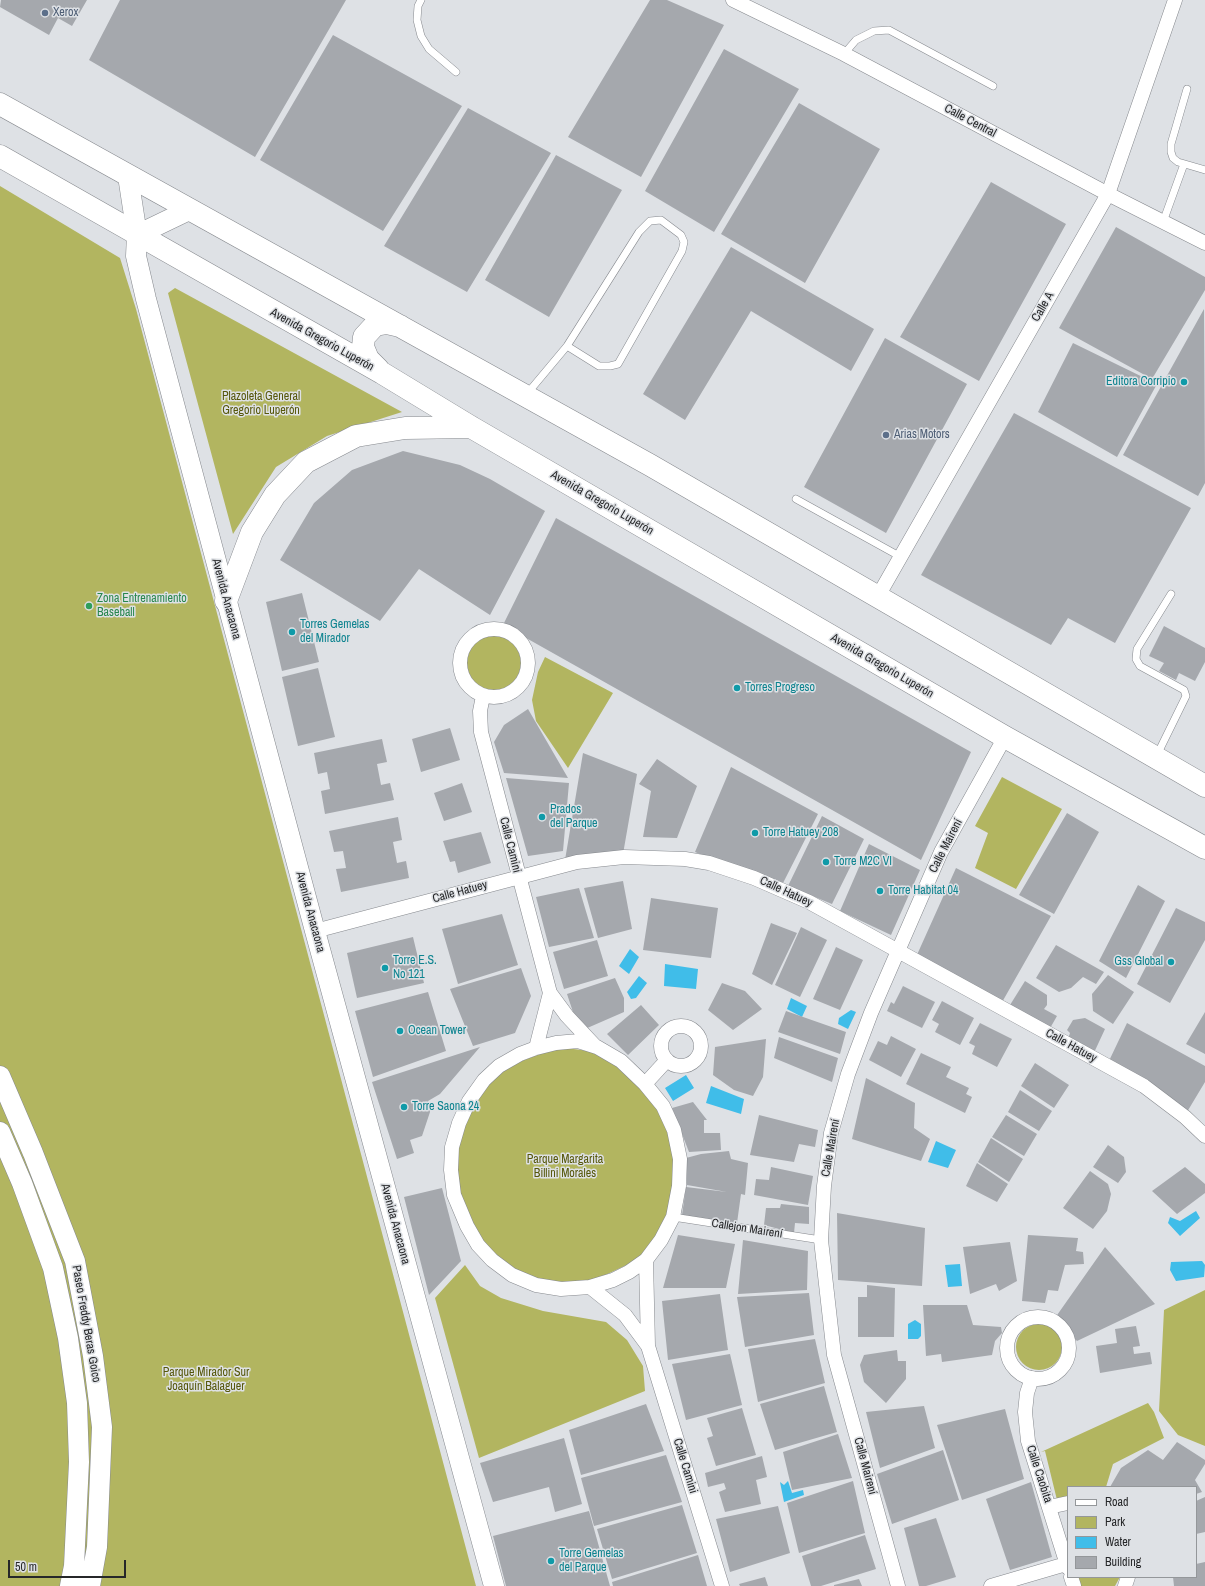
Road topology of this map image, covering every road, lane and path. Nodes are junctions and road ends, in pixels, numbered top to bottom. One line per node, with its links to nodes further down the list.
1 (421, 0): 5 (lane)
2 (733, 0): 4 (street, Calle Central)
3 (1175, 0): 13 (street, Calle A)
4 (844, 54): 6 (lane); 13 (street, Calle Central)
5 (456, 72)
6 (993, 86)
7 (1187, 89): 10 (lane)
8 (0, 104): 12 (main road)
9 (0, 156): 16 (main road, Avenida Gregorio Luperón)
10 (1184, 164): 11 (lane); 15 (lane)
11 (1205, 170)
12 (128, 176): 14 (main road); 16 (main road, Avenida Anacaona)
13 (1108, 194): 15 (street, Calle Central); 24 (street, Calle A)
14 (189, 210): 16 (main road); 18 (main road)
15 (1163, 222): 17 (street, Calle Central)
16 (137, 235): 20 (main road, Avenida Gregorio Luperón); 27 (main road, Avenida Anacaona)
17 (1205, 242)
18 (401, 326): 20 (main road); 21 (main road)
19 (567, 346): 19 (lane); 21 (lane)
20 (382, 373): 22 (main road, Avenida Gregorio Luperón)
21 (525, 396): 26 (main road)
22 (471, 427): 27 (main road); 29 (main road, Avenida Gregorio Luperón)
23 (796, 499): 24 (lane)
24 (901, 557): 26 (street, Calle A)
25 (1171, 594): 30 (lane)
26 (877, 598): 30 (main road)
27 (226, 601): 34 (main road, Avenida Anacaona)
28 (483, 696): 28 (street); 33 (street, Calle Camini)
29 (1005, 737): 32 (main road, Avenida Gregorio Luperón); 35 (street, Calle Mairení)
30 (1156, 757): 31 (main road)
31 (1205, 786)
32 (1205, 848)
33 (518, 877): 34 (street, Calle Hatuey); 35 (street, Calle Hatuey); 36 (street, Calle Camini)
34 (315, 931): 55 (main road, Avenida Anacaona)
35 (898, 952): 43 (street, Calle Hatuey); 45 (street, Calle Mairení)
36 (550, 993): 37 (street, Calle Camini); 38 (street, Calle Camini)
37 (597, 1047): 38 (street); 41 (street)
38 (536, 1048): 47 (street)
39 (667, 1060): 41 (street)
40 (0, 1076): 54 (main road, Paseo Freddy Beras Goico)
41 (645, 1084): 44 (street)
42 (0, 1132): 53 (main road, Paseo Freddy Beras Goico)
43 (1205, 1136)
44 (672, 1217): 45 (lane, Callejon Mairení); 46 (street)
45 (821, 1240): 57 (street, Calle Mairení)
46 (646, 1260): 47 (street); 48 (street, Calle Camini)
47 (590, 1287): 48 (street, Calle Camini)
48 (648, 1346): 56 (street, Calle Camini)
49 (1032, 1378): 49 (street); 51 (street, Calle Caobita)
50 (1067, 1503): 51 (street)
51 (1049, 1507): 52 (street, Calle Caobita)
52 (1067, 1566): 58 (street)
53 (70, 1586)
54 (90, 1586)
55 (494, 1586)
56 (722, 1586)
57 (898, 1586)
58 (991, 1586)

